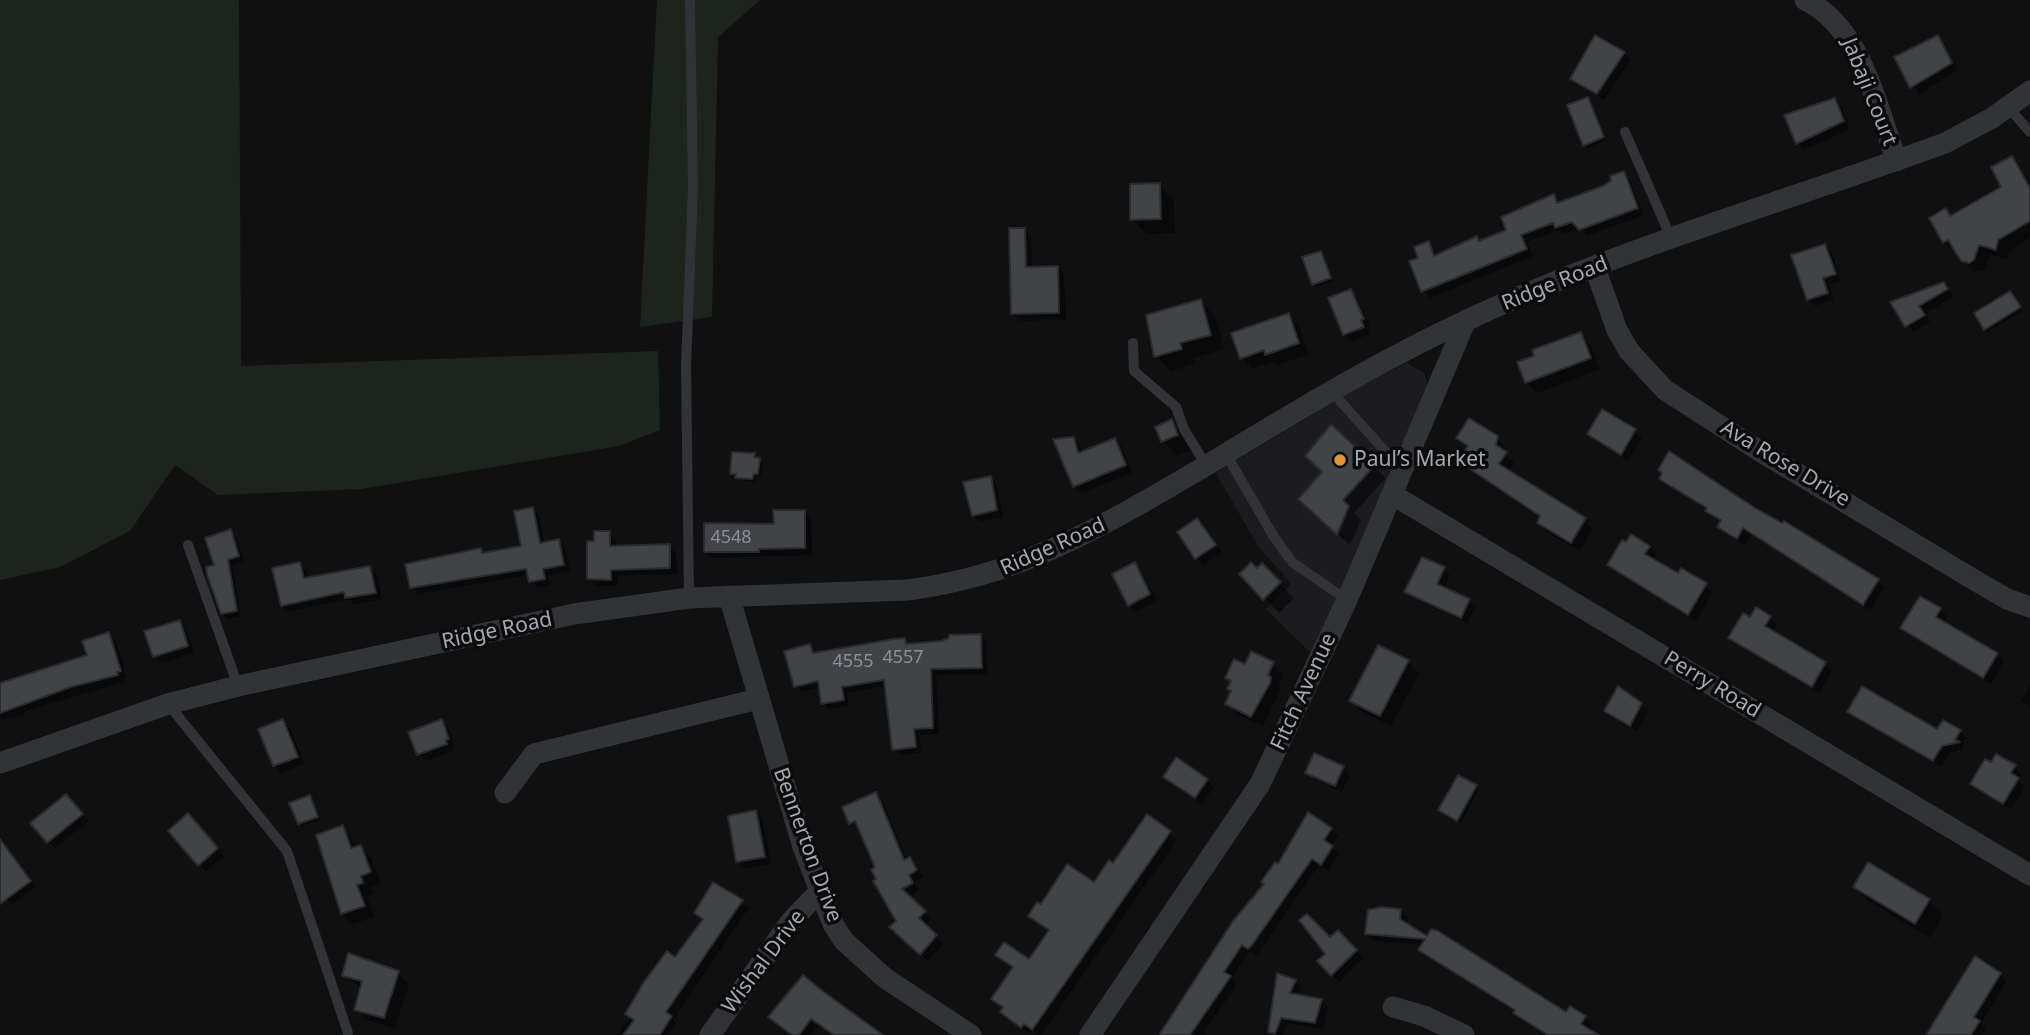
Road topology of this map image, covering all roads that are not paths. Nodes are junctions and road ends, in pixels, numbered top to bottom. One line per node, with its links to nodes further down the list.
1 (690, 0): 19 (lane)
2 (1805, 0): 7 (street, Jabaji Court)
3 (2030, 91): 4 (street, Ridge Road)
4 (2009, 107): 6 (lane); 7 (street, Ridge Road)
5 (1625, 132): 8 (lane)
6 (2030, 132)
7 (1897, 161): 8 (street, Ridge Road)
8 (1672, 240): 9 (street, Ridge Road)
9 (1595, 268): 10 (street, Ridge Road); 21 (street, Ava Rose Drive)
10 (1466, 320): 12 (street, Ridge Road); 15 (street, Fitch Avenue)
11 (1133, 343): 14 (lane)
12 (1331, 391): 13 (street, Ridge Road); 15 (lane)
13 (1226, 454): 14 (street, Ridge Road); 20 (lane)
14 (1206, 465): 18 (street, Ridge Road)
15 (1403, 471): 16 (street, Fitch Avenue)
16 (1393, 495): 20 (street, Fitch Avenue); 27 (street, Perry Road)
17 (188, 545): 22 (lane)
18 (729, 596): 19 (street, Ridge Road); 23 (street, Bennerton Drive)
19 (689, 598): 22 (street, Ridge Road)
20 (1347, 600): 33 (street, Fitch Avenue)
21 (2030, 607)
22 (238, 686): 24 (street, Ridge Road)
23 (758, 699): 26 (street); 28 (street, Bennerton Drive)
24 (168, 705): 25 (street, Ridge Road); 30 (lane)
25 (0, 763)
26 (505, 793)
27 (2030, 875)
28 (820, 892): 31 (street, Wishal Drive); 32 (street, Bennerton Drive)
29 (1393, 1007): 34 (street)
30 (348, 1033)
31 (710, 1035)
32 (971, 1035)
33 (1090, 1035)
34 (1464, 1035)

